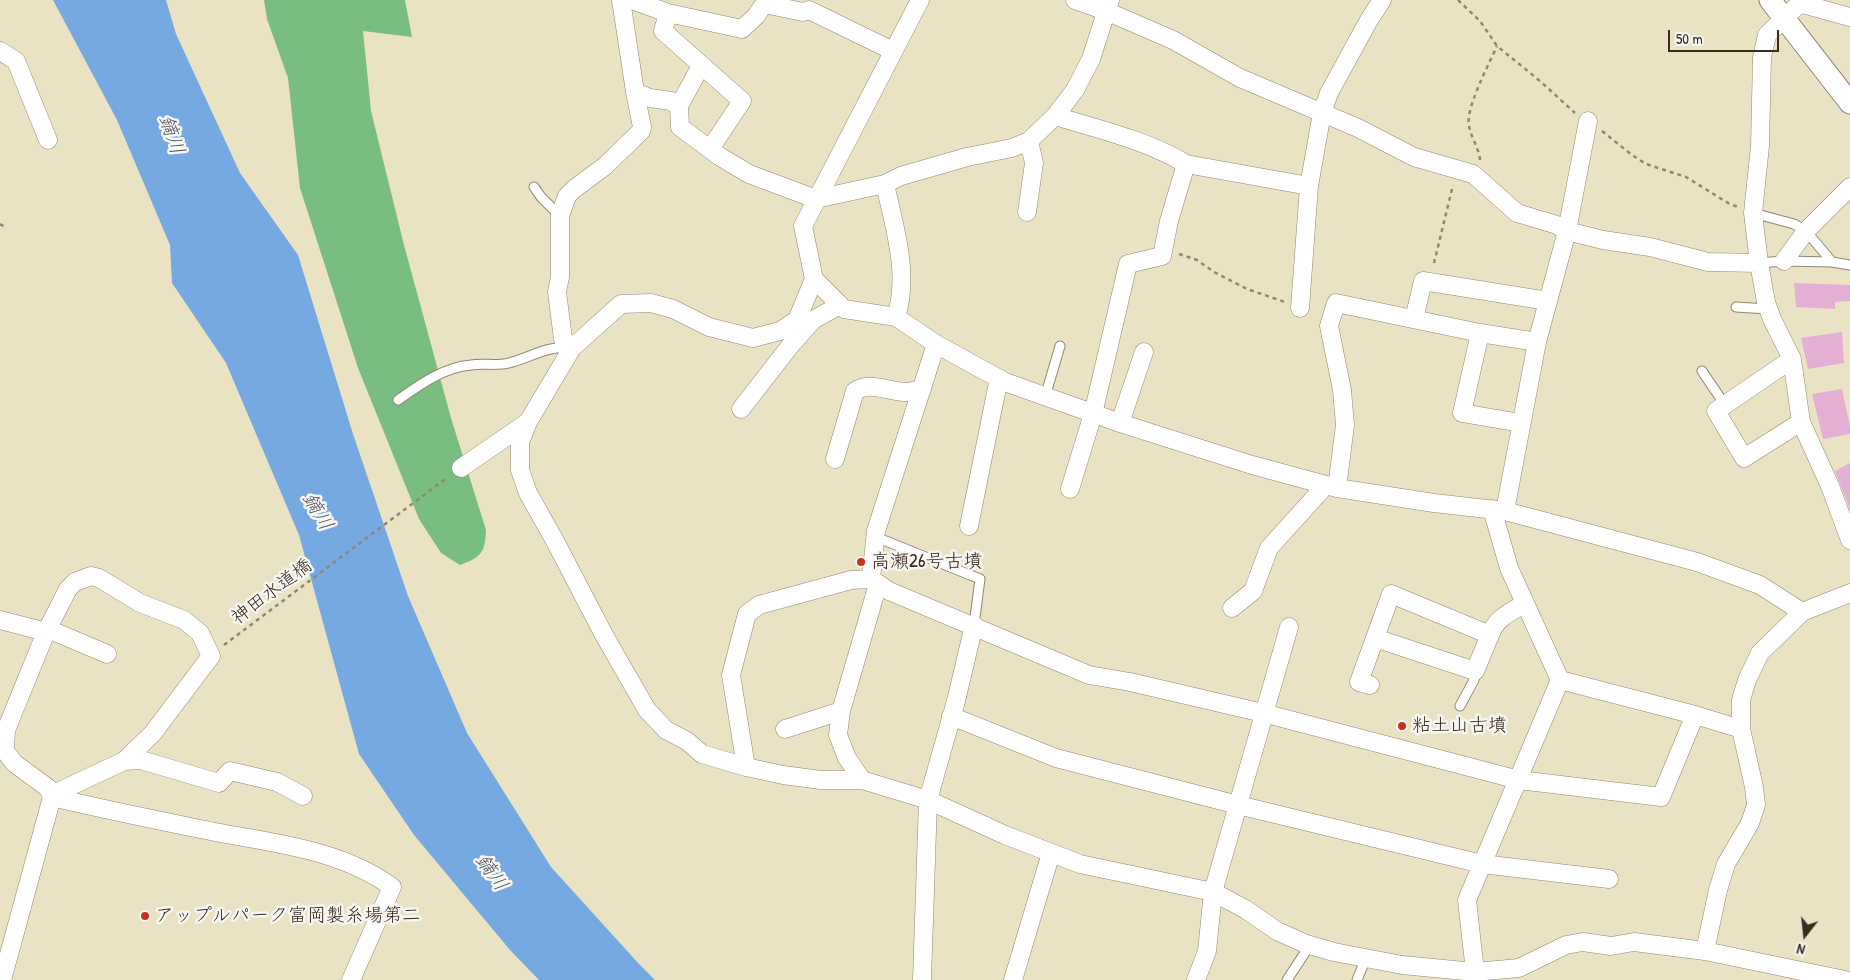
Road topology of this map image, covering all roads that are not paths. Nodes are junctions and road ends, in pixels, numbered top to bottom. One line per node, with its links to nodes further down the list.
1 (621, 0): 14 (street)
2 (632, 0): 8 (street)
3 (920, 0): 12 (street)
4 (1075, 0): 7 (street)
5 (1382, 0): 17 (street)
6 (1770, 0): 9 (street)
7 (1108, 6): 17 (street); 18 (street)
8 (668, 13): 12 (street); 13 (street)
9 (1785, 17): 10 (street); 15 (street); 30 (street)
10 (1850, 17)
11 (0, 51): 20 (street)
12 (893, 51): 28 (street)
13 (703, 67): 16 (street); 22 (street)
14 (635, 92): 16 (street); 31 (street)
15 (1850, 103)
16 (679, 106): 22 (street)
17 (1322, 114): 25 (street); 32 (street)
18 (1055, 116): 21 (street); 23 (street)
19 (1588, 121): 32 (street)
20 (48, 140)
21 (1030, 141): 24 (street); 29 (street)
22 (710, 149): 28 (street)
23 (1186, 164): 25 (street); 60 (street)
24 (885, 184): 28 (street); 44 (street)
25 (1309, 186): 42 (street)
26 (534, 187): 31 (lane)
27 (1850, 187): 33 (street)
28 (816, 199): 38 (street)
29 (1027, 212)
30 (1753, 213): 33 (lane); 36 (street)
31 (560, 216): 50 (street)
32 (1567, 231): 36 (street); 39 (street)
33 (1806, 231): 34 (street); 35 (lane)
34 (1784, 261): 35 (lane); 36 (lane)
35 (1832, 262): 37 (lane)
36 (1759, 263): 43 (street)
37 (1850, 265)
38 (814, 279): 40 (street); 50 (street)
39 (1548, 301): 45 (street); 47 (street)
40 (840, 305): 44 (street); 59 (street)
41 (1736, 307): 43 (lane)
42 (1300, 308)
43 (1768, 309): 52 (street)
44 (896, 317): 48 (street)
45 (1414, 320): 46 (street); 67 (street)
46 (1480, 333): 47 (street); 64 (street)
47 (1537, 342): 64 (street)
48 (936, 344): 54 (street); 55 (street)
49 (1060, 346): 56 (lane)
50 (572, 348): 57 (lane); 61 (street)
51 (1144, 352): 63 (street)
52 (1792, 359): 58 (street); 62 (street)
53 (1702, 371): 58 (lane)
54 (998, 378): 56 (street); 70 (street)
55 (922, 388): 65 (street); 71 (street)
56 (1045, 396): 60 (street)
57 (398, 400)
58 (1725, 405): 62 (street)
59 (741, 409)
60 (1093, 414): 63 (street); 68 (street)
61 (528, 422): 66 (street); 96 (street)
62 (1801, 422): 72 (street)
63 (1120, 423): 67 (street)
64 (1521, 423): 69 (street)
65 (835, 458)
66 (461, 468)
67 (1332, 486): 69 (street); 76 (street)
68 (1070, 489)
69 (1499, 510): 75 (street); 77 (street)
70 (969, 526)
71 (876, 538): 73 (street); 79 (lane)
72 (1850, 540)
73 (874, 582): 79 (street); 89 (street); 96 (street)
74 (1850, 593): 77 (street)
75 (1524, 604): 82 (street); 86 (street)
76 (1232, 608)
77 (1802, 612): 93 (street)
78 (0, 620): 81 (street)
79 (974, 626): 90 (street); 92 (street)
80 (1289, 627): 90 (street)
81 (47, 631): 84 (street); 95 (street); 100 (street)
82 (1490, 635): 83 (street); 85 (street)
83 (1375, 638): 85 (street); 87 (street)
84 (107, 654)
85 (1475, 671): 88 (lane)
86 (1560, 680): 91 (street); 98 (street)
87 (1370, 685)
88 (1460, 706)
89 (841, 711): 94 (street); 97 (street)
90 (1263, 713): 98 (street); 102 (street)
91 (1695, 715): 93 (street); 98 (street)
92 (951, 716): 101 (street); 102 (street)
93 (1741, 728): 108 (street)
94 (785, 729)
95 (124, 761): 99 (street); 100 (street)
96 (746, 767): 97 (street)
97 (862, 780): 101 (street)
98 (1519, 780): 104 (street)
99 (304, 796)
100 (52, 797): 111 (street); 112 (street)
101 (928, 800): 103 (street); 113 (street)
102 (1238, 805): 104 (street); 106 (street)
103 (1051, 853): 106 (street); 114 (street)
104 (1482, 864): 105 (street); 110 (street)
105 (1609, 879)
106 (1213, 892): 107 (street); 115 (street)
107 (1310, 945): 109 (street); 116 (lane)
108 (1706, 951): 110 (street); 118 (street)
109 (1366, 958): 110 (street); 117 (lane)
110 (1475, 972)
111 (2, 980)
112 (351, 980)
113 (922, 980)
114 (1013, 980)
115 (1196, 980)
116 (1287, 980)
117 (1357, 980)
118 (1845, 980)

